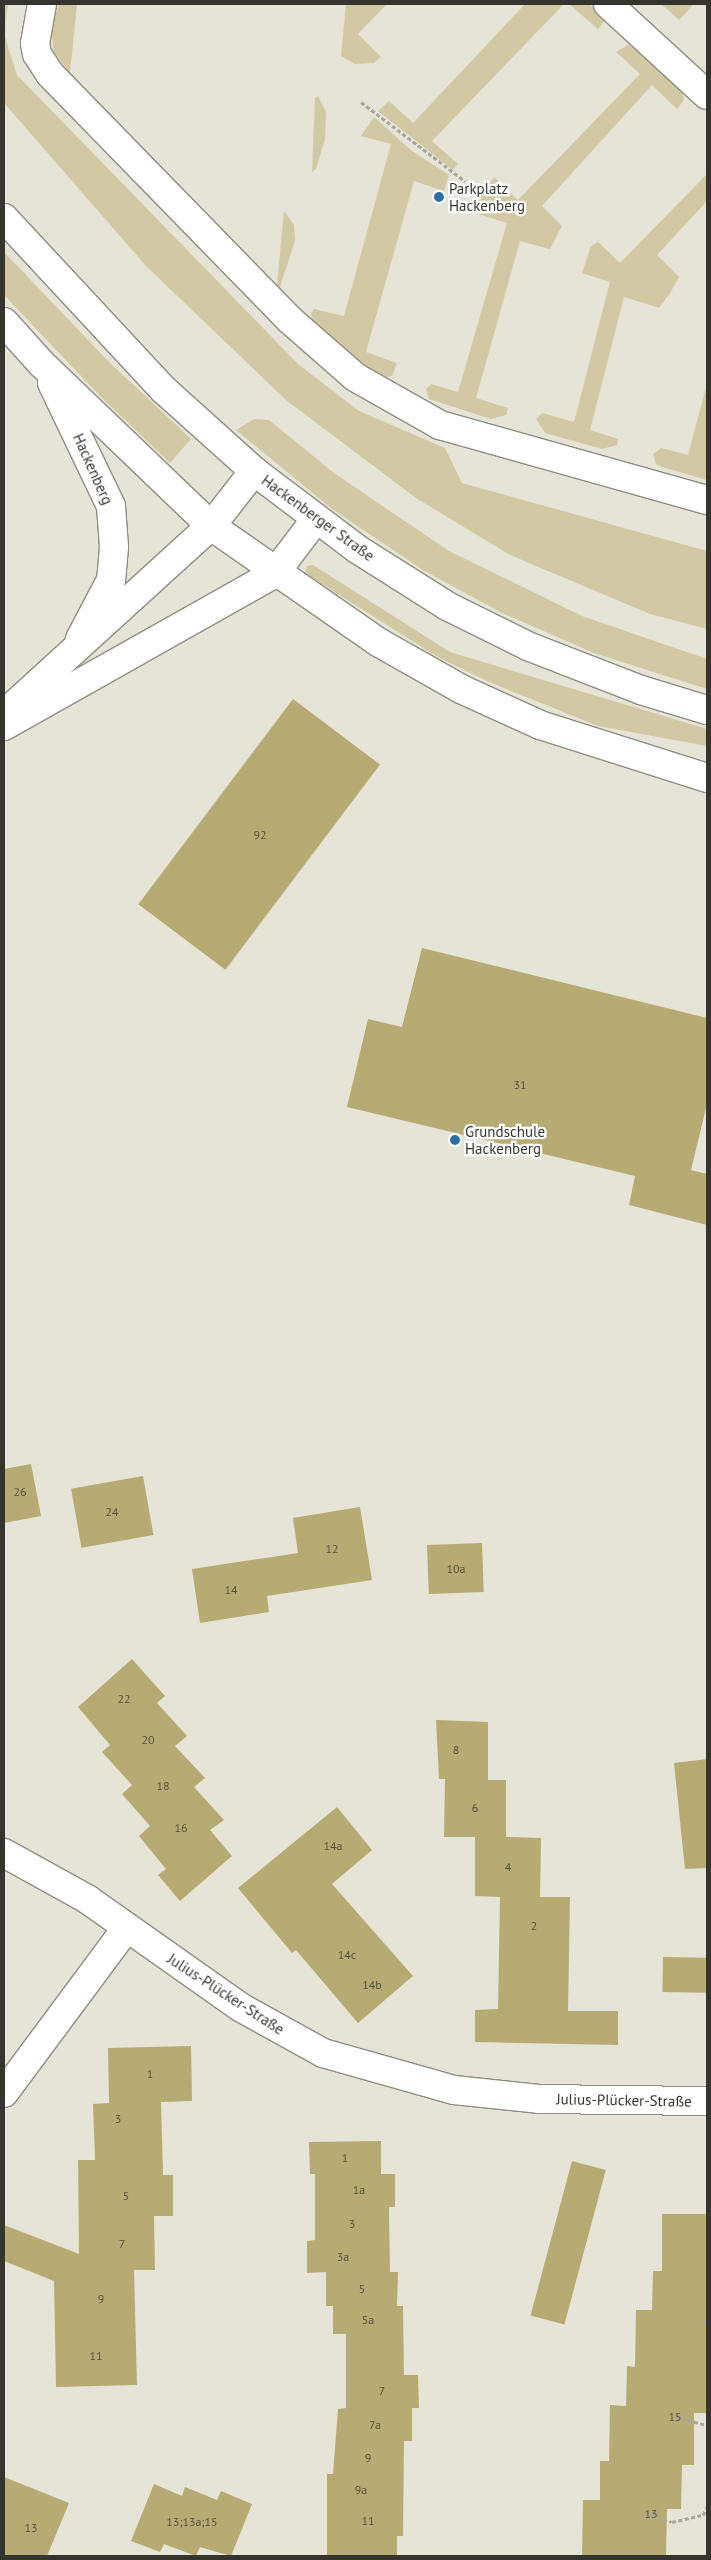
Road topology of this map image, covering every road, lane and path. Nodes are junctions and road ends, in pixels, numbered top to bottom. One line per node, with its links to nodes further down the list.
1 (42, 4): 10 (street)
2 (608, 4): 3 (street)
3 (707, 95)
4 (361, 102): 5 (path)
5 (465, 181)
6 (4, 218): 9 (street, Hackenberger Straße)
7 (4, 322): 8 (street)
8 (42, 364): 12 (street); 14 (street, Hackenberg)
9 (254, 471): 11 (street, Hackenberger Straße); 12 (street, Hackenberg)
10 (707, 500)
11 (316, 519): 13 (street); 15 (street, Hackenberger Straße)
12 (211, 526): 13 (street); 14 (street, Hackenberg)
13 (275, 573): 17 (street); 18 (street)
14 (67, 660): 16 (street, Hackenberg)
15 (707, 710)
16 (4, 714)
17 (4, 726)
18 (707, 778)
19 (4, 1853): 20 (street, Julius-Plücker-Straße)
20 (126, 1929): 21 (street); 22 (street, Julius-Plücker-Straße)
21 (4, 2093)
22 (707, 2101)
23 (703, 2320): 24 (path)
24 (707, 2322)
25 (675, 2417): 26 (path)
26 (707, 2425)
27 (707, 2507): 28 (path)
28 (650, 2514)

